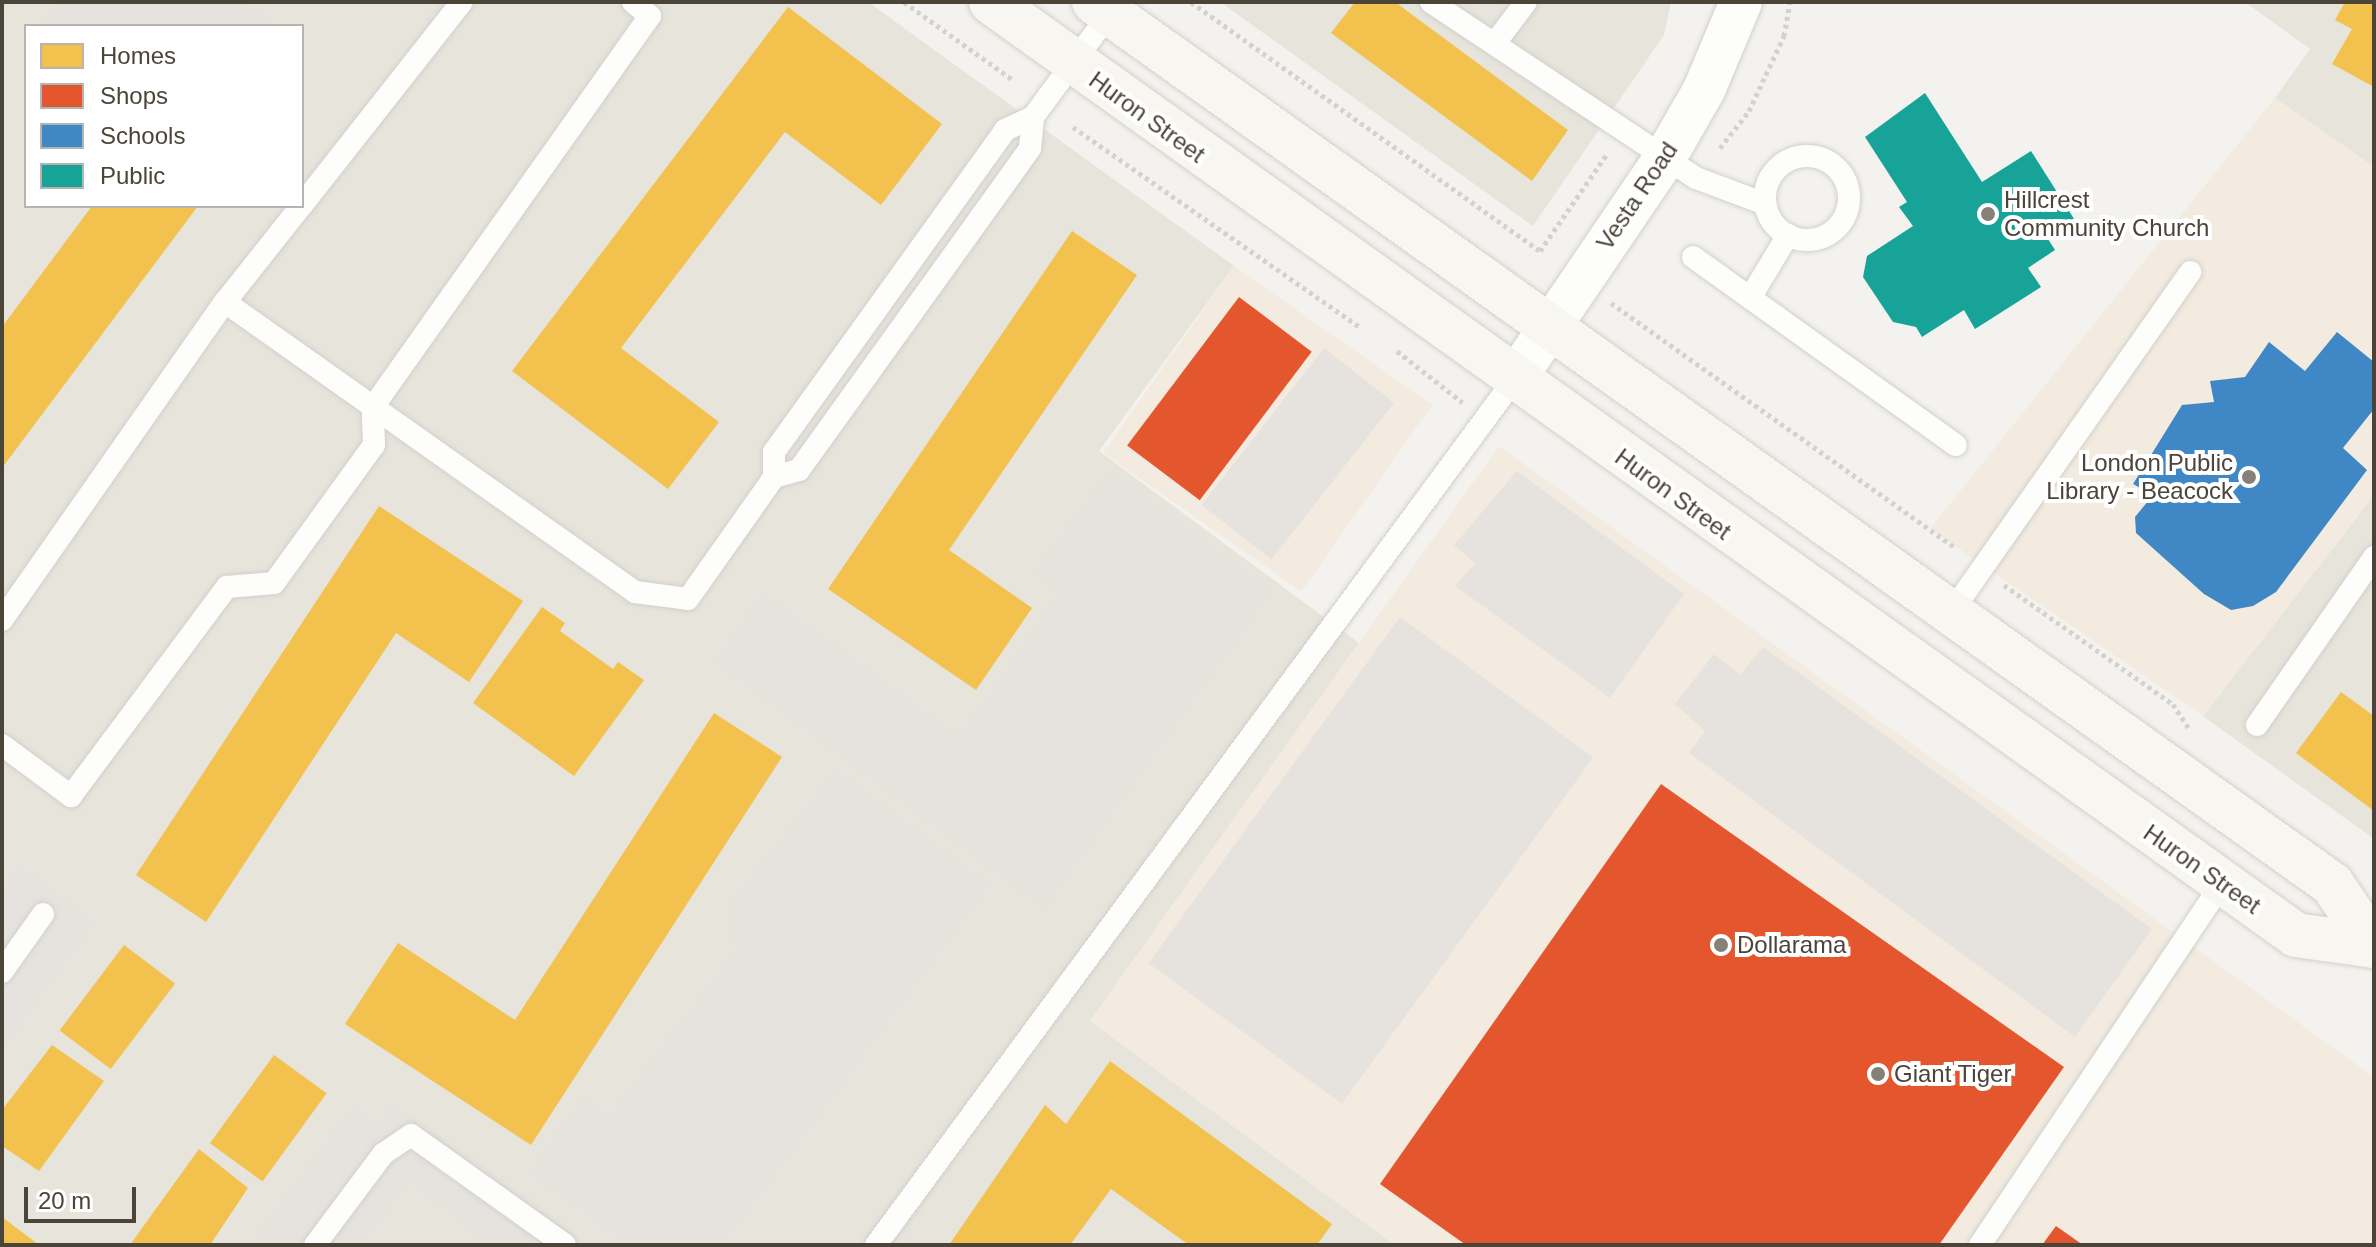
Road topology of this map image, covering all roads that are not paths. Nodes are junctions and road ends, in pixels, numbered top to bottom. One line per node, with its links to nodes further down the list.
1 (462, 2): 12 (lane)
2 (633, 2): 22 (lane)
3 (991, 2): 9 (main road, Huron Street)
4 (1431, 2): 8 (lane)
5 (1526, 2): 8 (lane)
6 (1741, 2): 11 (street, Vesta Road)
7 (1102, 8): 9 (lane); 20 (main road, Huron Street)
8 (1495, 43): 11 (lane)
9 (1073, 64): 10 (lane); 21 (main road, Huron Street)
10 (1033, 117): 24 (lane); 24 (lane)
11 (1666, 156): 13 (lane); 20 (street, Vesta Road)
12 (304, 202)
13 (1765, 204): 15 (lane); 15 (lane)
14 (300, 208): 19 (lane)
15 (1788, 235): 18 (lane)
16 (1693, 257): 18 (lane)
17 (2190, 272): 26 (lane)
18 (1750, 298): 23 (lane)
19 (225, 302): 22 (lane); 27 (lane)
20 (1548, 326): 21 (street, Vesta Road); 26 (main road, Huron Street)
21 (1514, 380): 30 (main road, Huron Street); 36 (lane)
22 (373, 407): 24 (lane); 29 (lane)
23 (1956, 445)
24 (774, 477)
25 (2374, 557): 28 (lane)
26 (1950, 614): 32 (main road, Huron Street)
27 (2, 620)
28 (2257, 725)
29 (2, 745)
30 (2222, 883): 32 (main road, Huron Street); 37 (lane)
31 (43, 914): 33 (lane)
32 (2374, 946)
33 (2, 972)
34 (315, 1245): 35 (lane)
35 (565, 1245)
36 (876, 1245)
37 (1980, 1245)

